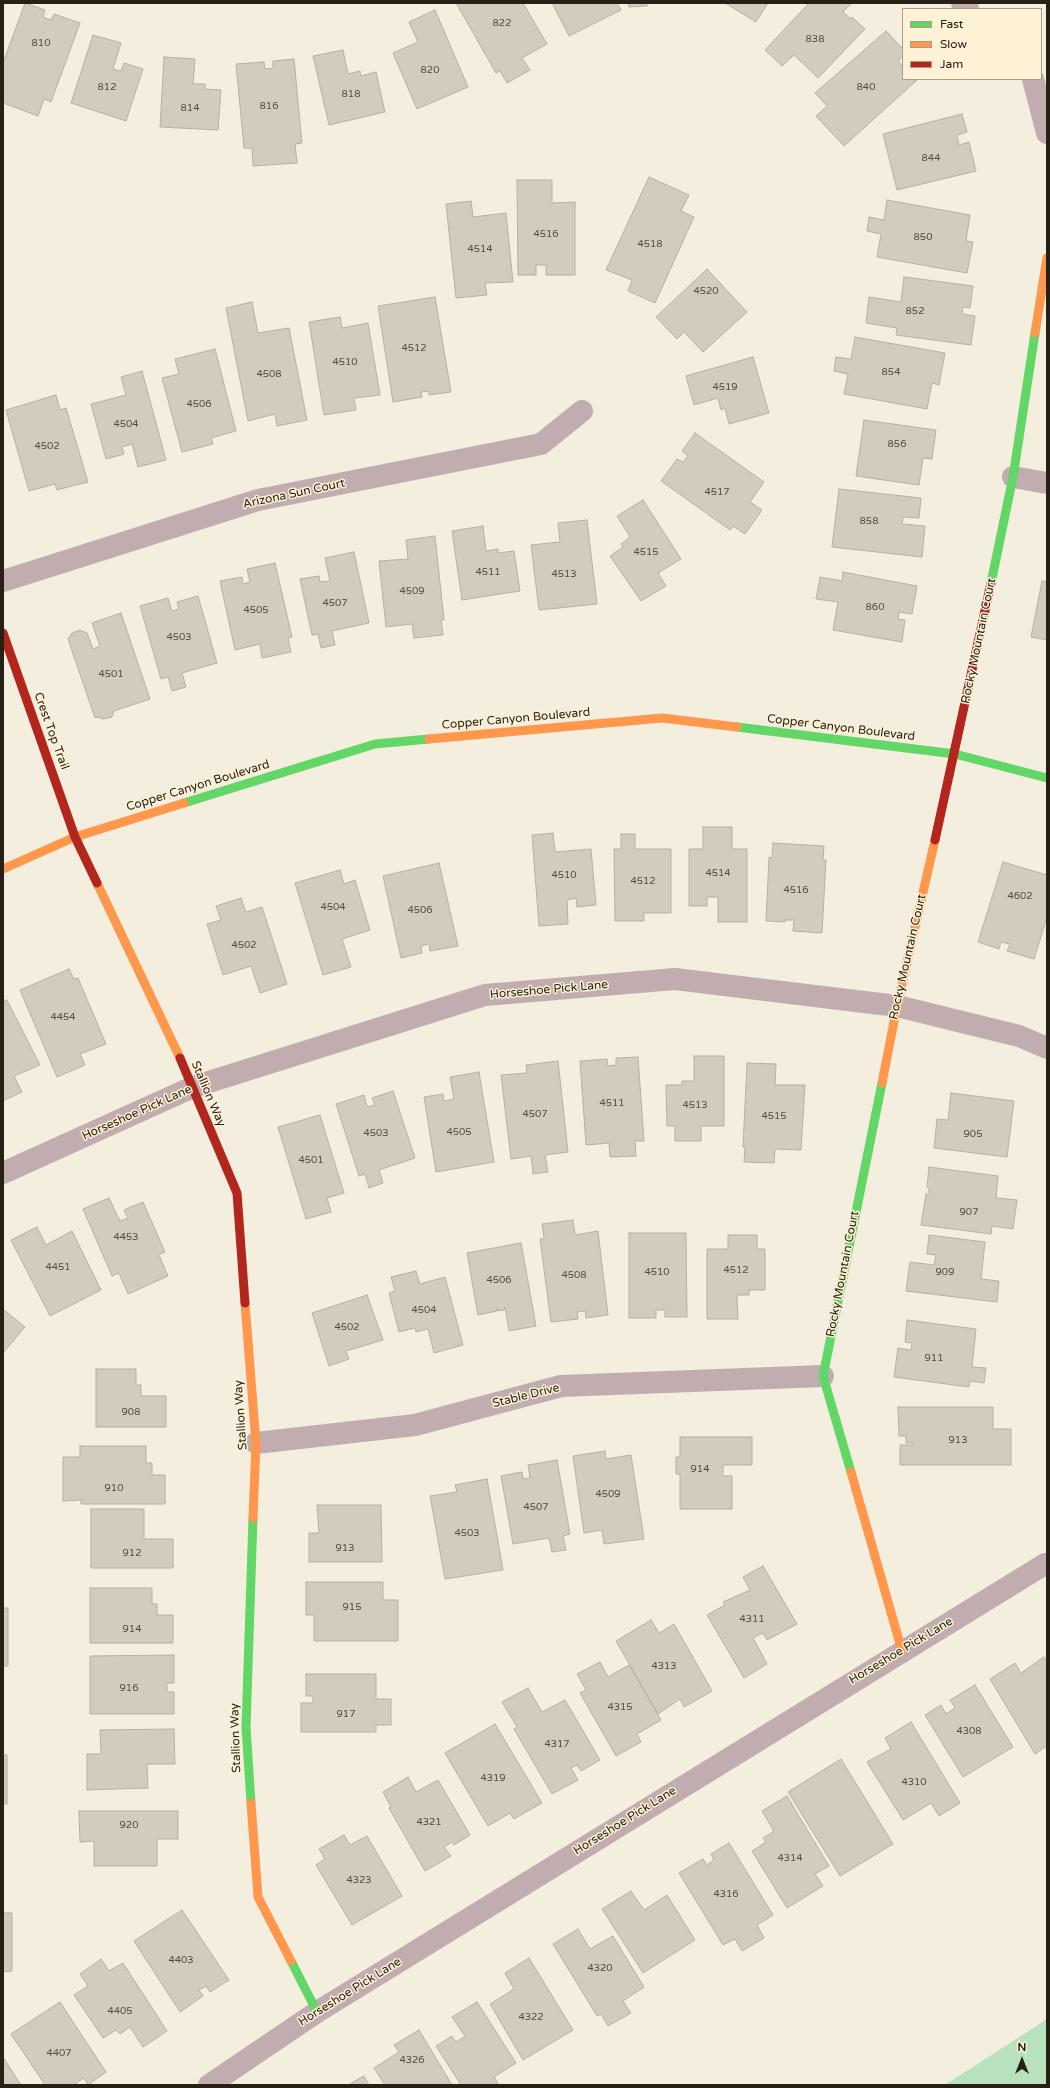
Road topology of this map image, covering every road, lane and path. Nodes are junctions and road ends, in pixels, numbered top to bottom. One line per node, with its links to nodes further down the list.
1 (1033, 80): 2 (street)
2 (1047, 133)
3 (1047, 258): 5 (street, Rocky Mountain Court)
4 (582, 411): 7 (street, Arizona Sun Court)
5 (1013, 477): 6 (street); 9 (street, Rocky Mountain Court)
6 (1047, 483)
7 (3, 581)
8 (3, 633): 11 (street, Crest Top Trail)
9 (955, 754): 10 (street, Copper Canyon Boulevard); 11 (street, Copper Canyon Boulevard); 13 (street, Rocky Mountain Court)
10 (1047, 778)
11 (76, 837): 12 (street, Copper Canyon Boulevard); 15 (street, Stallion Way)
12 (3, 868)
13 (897, 1006): 14 (street, Horseshoe Pick Lane); 15 (street, Horseshoe Pick Lane); 17 (street, Rocky Mountain Court)
14 (1047, 1048)
15 (193, 1087): 16 (street, Horseshoe Pick Lane); 18 (street, Stallion Way)
16 (3, 1173)
17 (823, 1376): 18 (street, Stable Drive); 20 (street, Rocky Mountain Court)
18 (256, 1443): 21 (street, Stallion Way)
19 (1045, 1564): 20 (street, Horseshoe Pick Lane)
20 (902, 1651): 21 (street, Horseshoe Pick Lane)
21 (317, 2012): 22 (street, Horseshoe Pick Lane)
22 (209, 2085)

